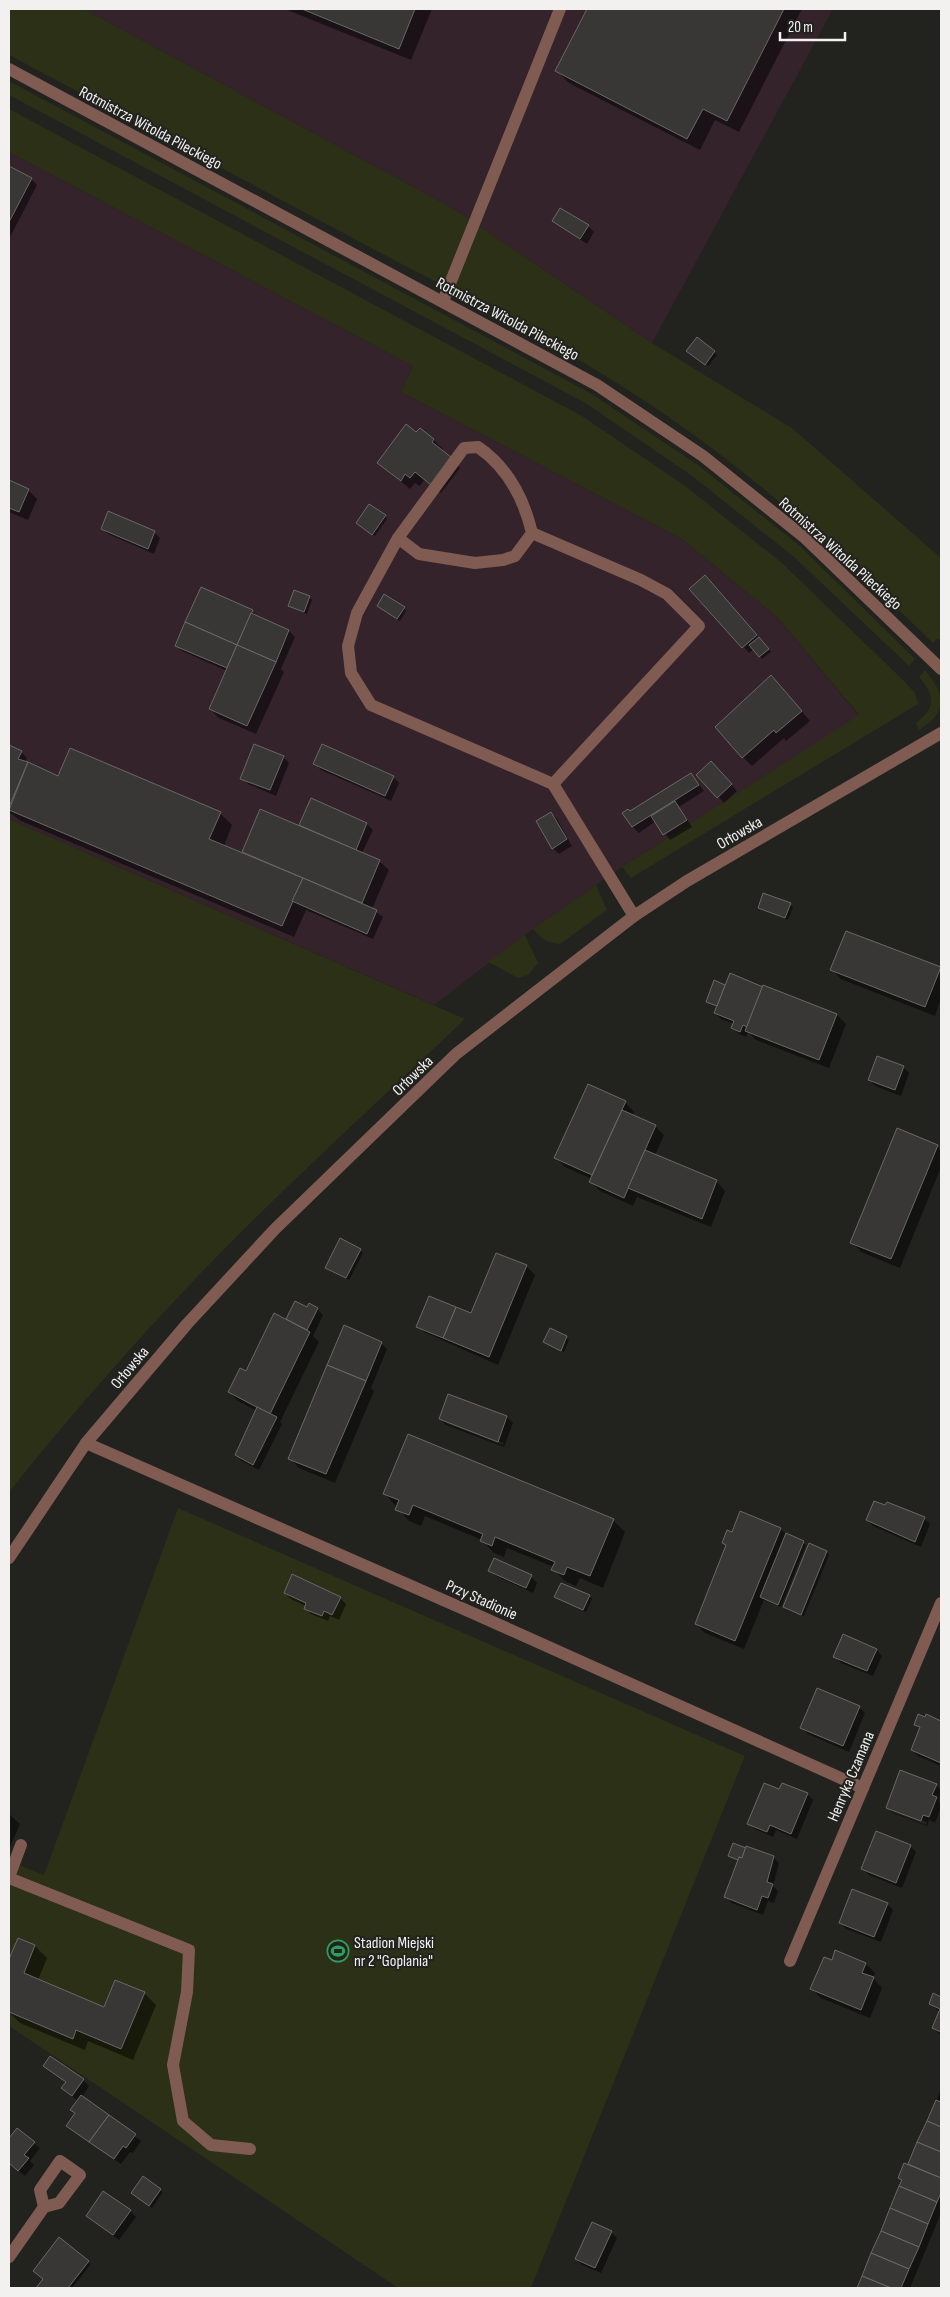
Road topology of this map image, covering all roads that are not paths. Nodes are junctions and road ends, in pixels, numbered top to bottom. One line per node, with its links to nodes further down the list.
1 (560, 9): 3 (street)
2 (9, 70): 3 (street, Rotmistrza Witolda Pileckiego)
3 (442, 301): 6 (street, Rotmistrza Witolda Pileckiego)
4 (532, 533): 5 (street); 5 (street); 8 (street)
5 (398, 538): 8 (street)
6 (941, 669)
7 (941, 732): 9 (street, Orłowska)
8 (552, 784): 9 (street)
9 (634, 916): 10 (street, Orłowska)
10 (86, 1443): 11 (street, Orłowska); 13 (street, Przy Stadionie)
11 (9, 1558)
12 (941, 1603): 13 (street, Henryka Czamana)
13 (863, 1788): 16 (street, Henryka Czamana)
14 (21, 1845): 15 (street)
15 (9, 1878): 17 (street)
16 (790, 1961)
17 (250, 2149)
18 (44, 2207): 19 (street)
19 (9, 2257)

